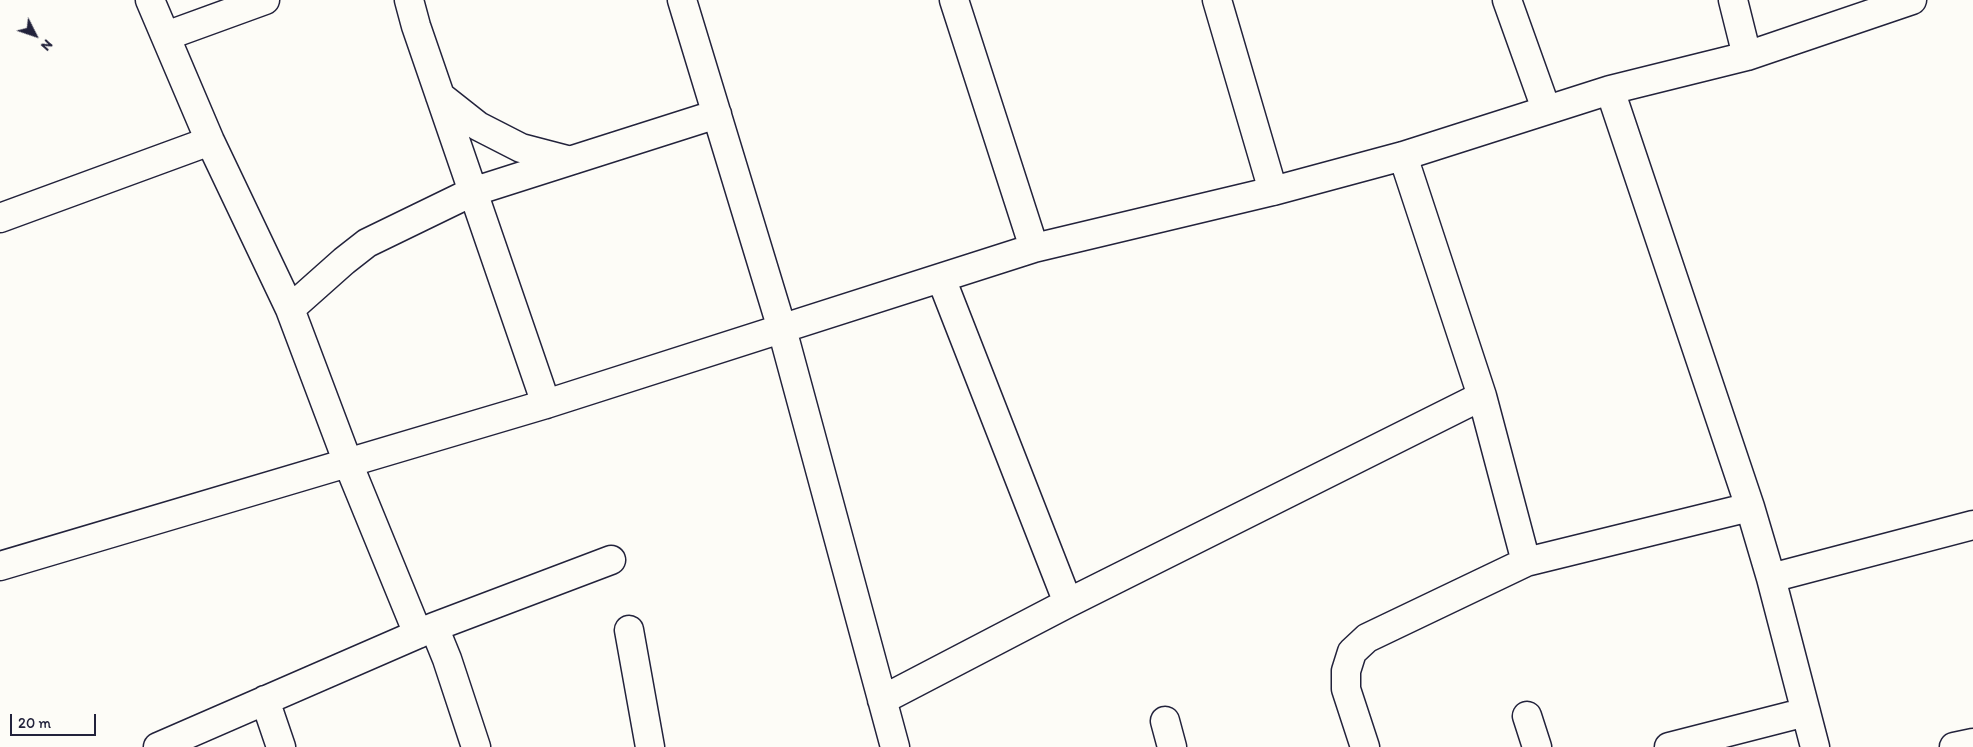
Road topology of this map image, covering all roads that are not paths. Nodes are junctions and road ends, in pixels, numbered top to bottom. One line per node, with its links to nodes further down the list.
1 (150, 0): 10 (street)
2 (265, 0): 10 (street)
3 (409, 0): 13 (street)
4 (682, 0): 15 (street)
5 (954, 0): 22 (street)
6 (1217, 0): 20 (street)
7 (1507, 0): 14 (street)
8 (1734, 0): 11 (street)
9 (1912, 0): 11 (street)
10 (166, 36): 16 (street)
11 (1747, 56): 12 (street)
12 (1610, 90): 14 (street); 29 (street)
13 (440, 96): 18 (street); 19 (street)
14 (1546, 110): 17 (street)
15 (717, 114): 18 (street); 25 (street)
16 (210, 141): 21 (street); 24 (street)
17 (1403, 156): 20 (street); 26 (street)
18 (567, 160): 19 (street)
19 (472, 192): 24 (street); 27 (street)
20 (1273, 192): 22 (street)
21 (0, 218)
22 (1034, 248): 23 (street)
23 (941, 278): 25 (street); 35 (street)
24 (290, 309): 28 (street)
25 (782, 329): 27 (street); 39 (street)
26 (1482, 396): 32 (street); 35 (street)
27 (546, 404): 28 (street)
28 (348, 463): 33 (street); 36 (street)
29 (1750, 507): 32 (street); 34 (street)
30 (1973, 525): 34 (street)
31 (611, 560): 36 (street)
32 (1526, 562): 50 (street)
33 (0, 566)
34 (1771, 578): 40 (street)
35 (1068, 603): 39 (street)
36 (426, 630): 38 (street); 46 (street)
37 (629, 630): 47 (street)
38 (265, 700): 44 (street); 45 (street)
39 (882, 700): 48 (street)
40 (1806, 712): 52 (street); 53 (street)
41 (1527, 716): 51 (street)
42 (1165, 721): 49 (street)
43 (1973, 743): 54 (street)
44 (158, 747)
45 (281, 747)
46 (476, 747)
47 (650, 747)
48 (895, 747)
49 (1172, 747)
50 (1365, 747)
51 (1536, 747)
52 (1669, 747)
53 (1815, 747)
54 (1954, 747)

